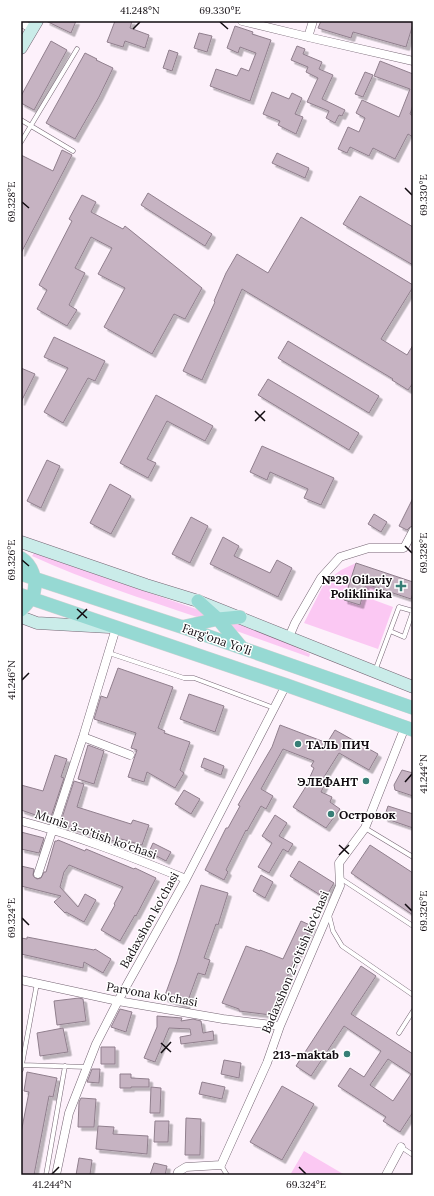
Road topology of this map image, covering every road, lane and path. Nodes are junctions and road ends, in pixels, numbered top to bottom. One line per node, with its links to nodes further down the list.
1 (242, 21): 5 (street)
2 (313, 21): 5 (street)
3 (21, 23): 4 (street)
4 (35, 25): 6 (street)
5 (308, 38): 8 (street)
6 (21, 48)
7 (77, 49): 10 (lane)
8 (413, 61)
9 (21, 120): 10 (lane)
10 (31, 125): 11 (lane); 12 (lane)
11 (21, 142)
12 (73, 151)
13 (413, 531): 27 (street)
14 (21, 542): 19 (street)
15 (21, 558): 17 (main road)
16 (21, 574): 17 (main road, Farg'ona Yo'li)
17 (35, 579): 18 (main road); 24 (main road, Farg'ona Yo'li)
18 (26, 597): 20 (main road); 25 (main road, Farg'ona Yo'li)
19 (198, 601): 22 (street); 23 (main road)
20 (21, 610)
21 (21, 617): 25 (street, Farg'ona Yo'li)
22 (240, 617): 23 (main road); 27 (street)
23 (218, 619): 24 (main road); 28 (main road)
24 (182, 627): 28 (main road, Farg'ona Yo'li)
25 (116, 628): 29 (street); 31 (main road, Farg'ona Yo'li)
26 (390, 631): 26 (lane); 30 (lane)
27 (289, 637): 30 (street)
28 (242, 648): 34 (main road, Farg'ona Yo'li)
29 (108, 652): 33 (lane); 36 (street)
30 (374, 672): 32 (street)
31 (286, 685): 33 (street, Badaxshon ko'chasi); 35 (main road, Farg'ona Yo'li)
32 (413, 687)
33 (274, 708): 44 (street, Badaxshon ko'chasi)
34 (413, 708)
35 (409, 728): 39 (street, Badaxshon 2-o'tish ko'chasi)
36 (83, 737): 37 (street); 40 (street)
37 (130, 755)
38 (21, 821): 40 (street, Munis 3-o'tish ko'chasi)
39 (365, 828): 41 (lane); 43 (street, Badaxshon 2-o'tish ko'chasi)
40 (54, 830): 42 (street); 44 (street, Munis 3-o'tish ko'chasi)
41 (413, 857)
42 (38, 874)
43 (340, 878): 45 (street, Badaxshon 2-o'tish ko'chasi); 46 (lane)
44 (186, 879): 50 (street, Badaxshon ko'chasi)
45 (328, 913): 49 (lane); 52 (street, Badaxshon 2-o'tish ko'chasi)
46 (413, 926)
47 (21, 980): 48 (street, Parvona ko'chasi)
48 (37, 983): 50 (street, Parvona ko'chasi); 56 (lane)
49 (413, 995)
50 (118, 1001): 52 (street, Parvona ko'chasi); 55 (street, Badaxshon ko'chasi)
51 (413, 1011): 53 (lane)
52 (280, 1026): 59 (street, Badaxshon 2-o'tish ko'chasi)
53 (399, 1033)
54 (65, 1066): 55 (lane); 56 (lane); 60 (lane)
55 (87, 1067): 61 (street, Badaxshon ko'chasi)
56 (21, 1068)
57 (401, 1147): 58 (lane); 64 (street)
58 (413, 1154)
59 (221, 1165): 62 (street); 63 (lane)
60 (46, 1175)
61 (56, 1175)
62 (177, 1175)
63 (226, 1175)
64 (386, 1175)

